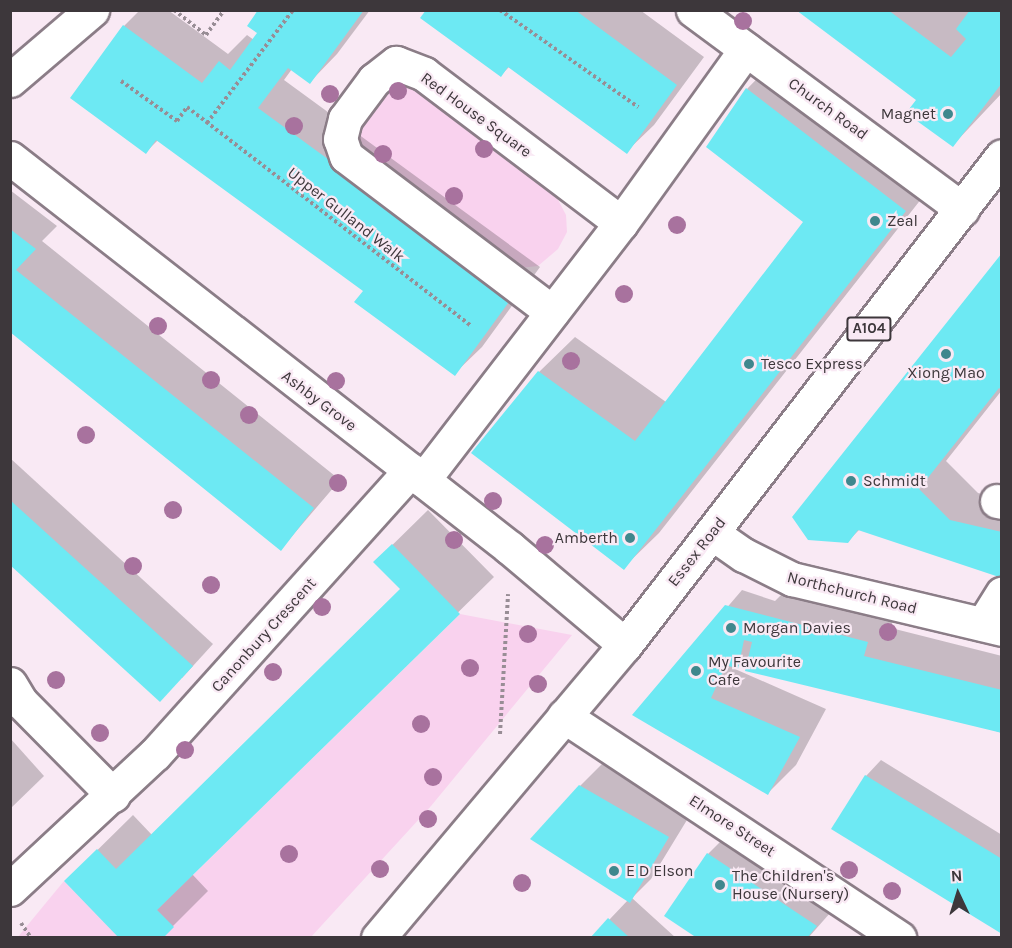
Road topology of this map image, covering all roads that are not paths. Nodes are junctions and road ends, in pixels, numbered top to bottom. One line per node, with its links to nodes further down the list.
1 (92, 10): 4 (street)
2 (693, 10): 3 (street, Church Road)
3 (746, 49): 7 (street, Church Road); 8 (street)
4 (10, 80)
5 (1002, 156): 7 (street, Essex Road / A104)
6 (10, 158): 10 (street, Ashby Grove)
7 (962, 208): 11 (street, Essex Road / A104)
8 (621, 223): 9 (street); 9 (street, Red House Square)
9 (552, 312): 10 (street)
10 (417, 475): 14 (street, Ashby Grove); 17 (street, Canonbury Crescent)
11 (712, 533): 13 (street, Northchurch Road); 14 (street, Essex Road / A104)
12 (1002, 594): 13 (street)
13 (992, 626)
14 (625, 645): 16 (street, Essex Road / A104)
15 (10, 684): 17 (street)
16 (564, 716): 19 (street, Elmore Street); 20 (street, Essex Road / A104)
17 (112, 795): 18 (street, Canonbury Crescent)
18 (10, 889)
19 (890, 935)
20 (378, 938)

